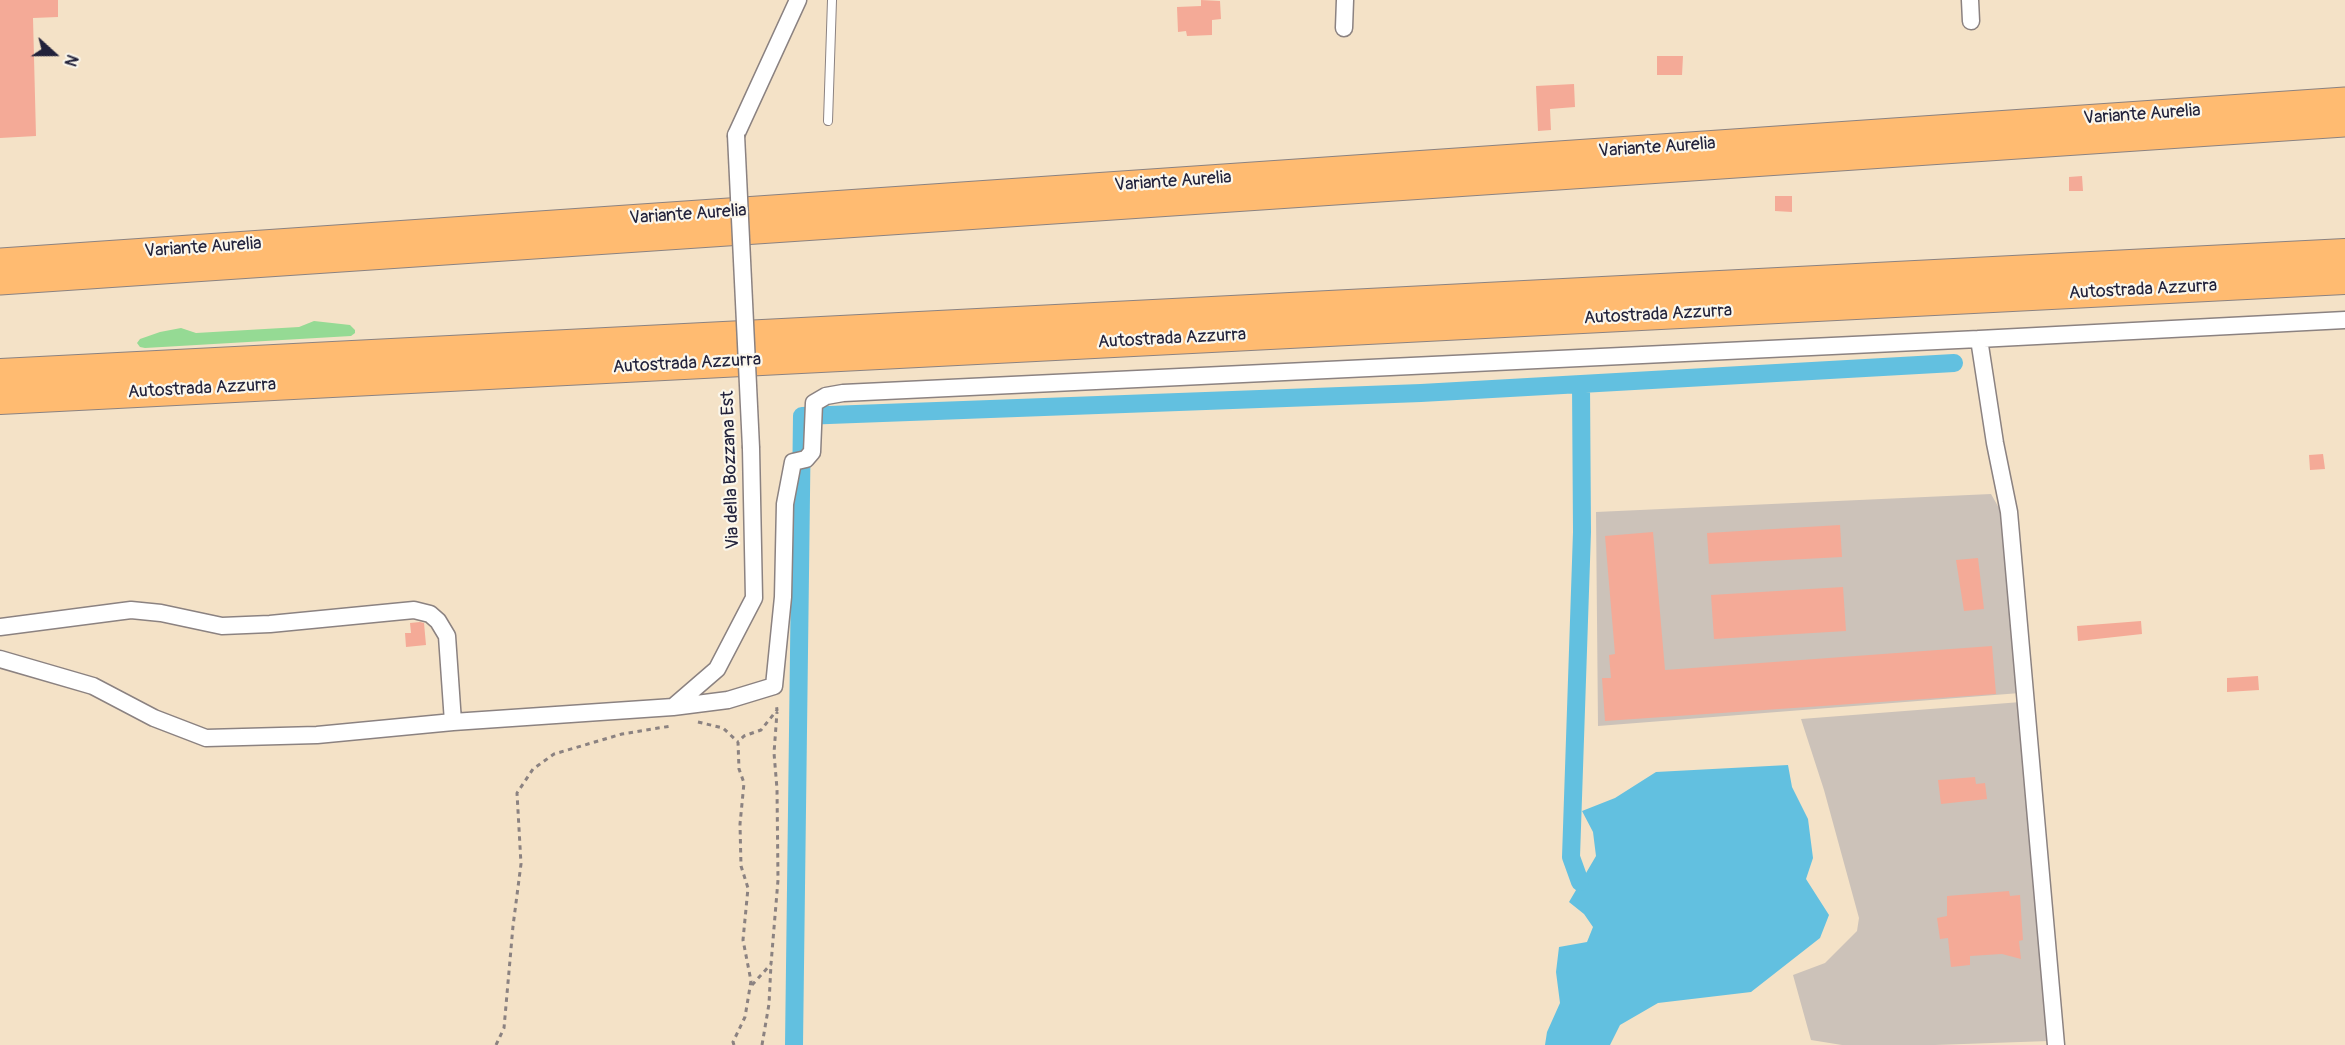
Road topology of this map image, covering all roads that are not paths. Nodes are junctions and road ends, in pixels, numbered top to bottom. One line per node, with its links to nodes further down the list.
1 (798, 0): 20 (street, Via della Bozzana Est, bridge)
2 (832, 0): 8 (lane)
3 (1345, 0): 6 (street)
4 (1970, 0): 5 (street)
5 (1971, 21)
6 (1344, 28)
7 (2345, 101): 11 (highway, Variante Aurelia)
8 (828, 121)
9 (2345, 123): 13 (highway, Variante Aurelia)
10 (2345, 254): 16 (highway, Autostrada Azzurra)
11 (0, 262)
12 (2345, 279): 17 (highway, Autostrada Azzurra)
13 (0, 281)
14 (2345, 320): 15 (street)
15 (1979, 339): 20 (street); 22 (street)
16 (0, 374)
17 (0, 399)
18 (0, 627): 21 (street)
19 (0, 659): 21 (street)
20 (673, 707): 21 (street)
21 (453, 722)
22 (2056, 1045)

